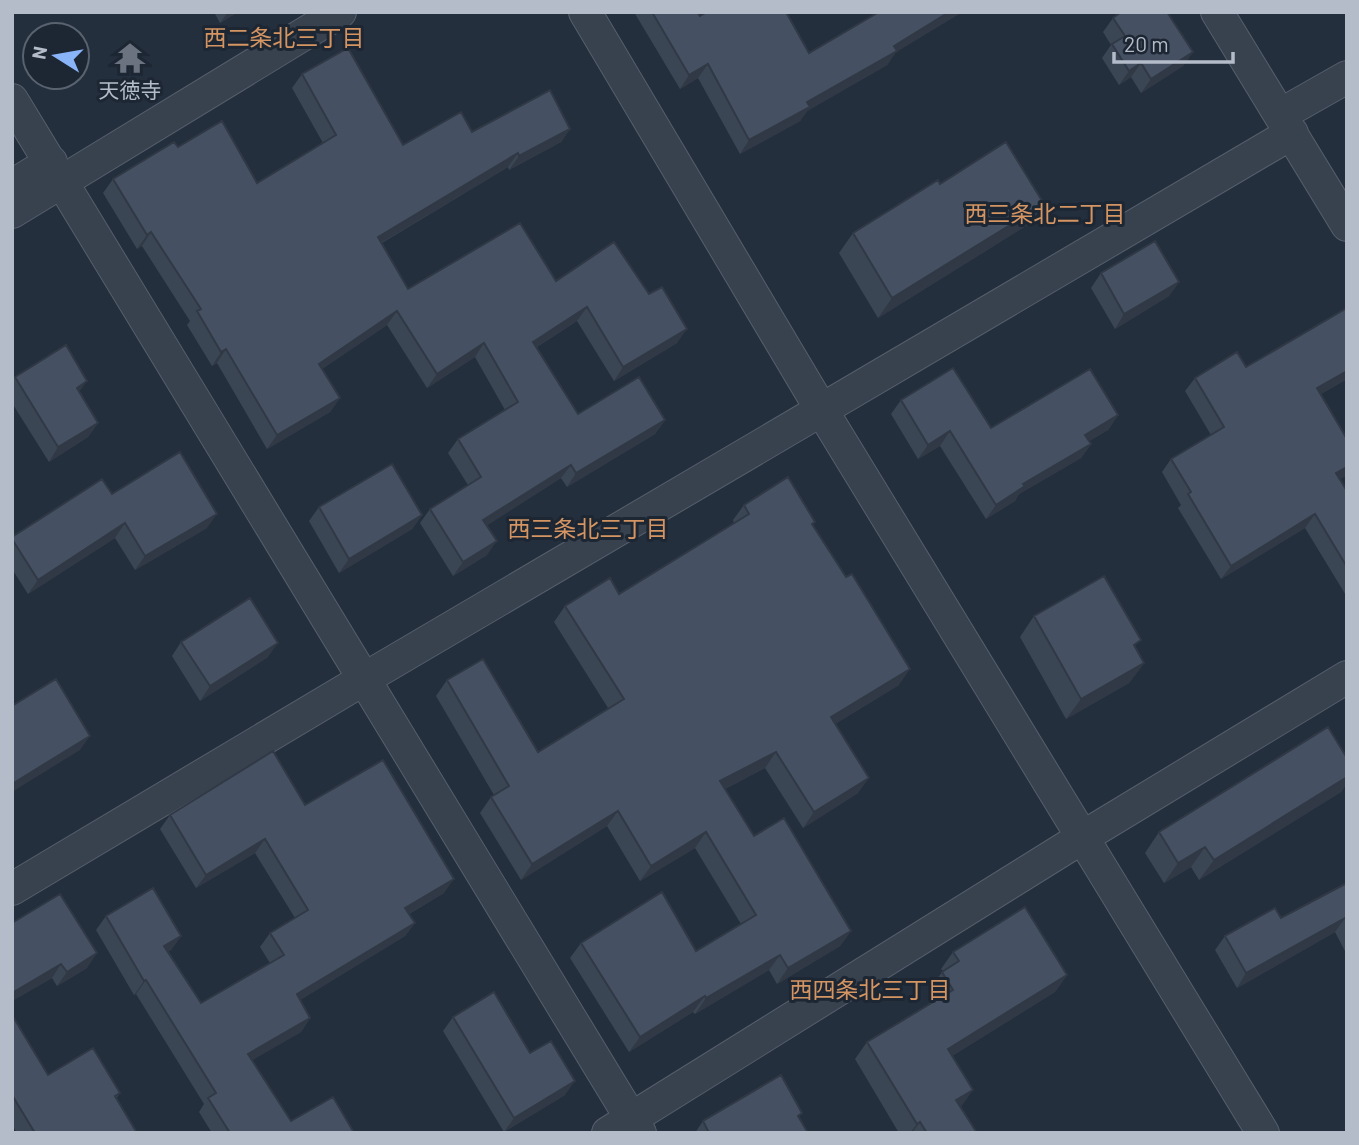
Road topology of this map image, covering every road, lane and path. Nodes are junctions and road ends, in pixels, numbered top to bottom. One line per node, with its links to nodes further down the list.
1 (340, 12): 7 (street)
2 (585, 12): 11 (street)
3 (1217, 12): 6 (street)
4 (1347, 77): 6 (street)
5 (12, 100): 7 (street)
6 (1286, 124): 10 (street); 11 (street)
7 (57, 171): 8 (street); 9 (street); 13 (street)
8 (12, 186)
9 (12, 212)
10 (1347, 225)
11 (821, 409): 13 (street); 14 (street)
12 (1347, 677): 14 (street)
13 (364, 679): 15 (street); 16 (street)
14 (1083, 837): 16 (street); 17 (street)
15 (12, 889)
16 (627, 1128)
17 (1263, 1133)

